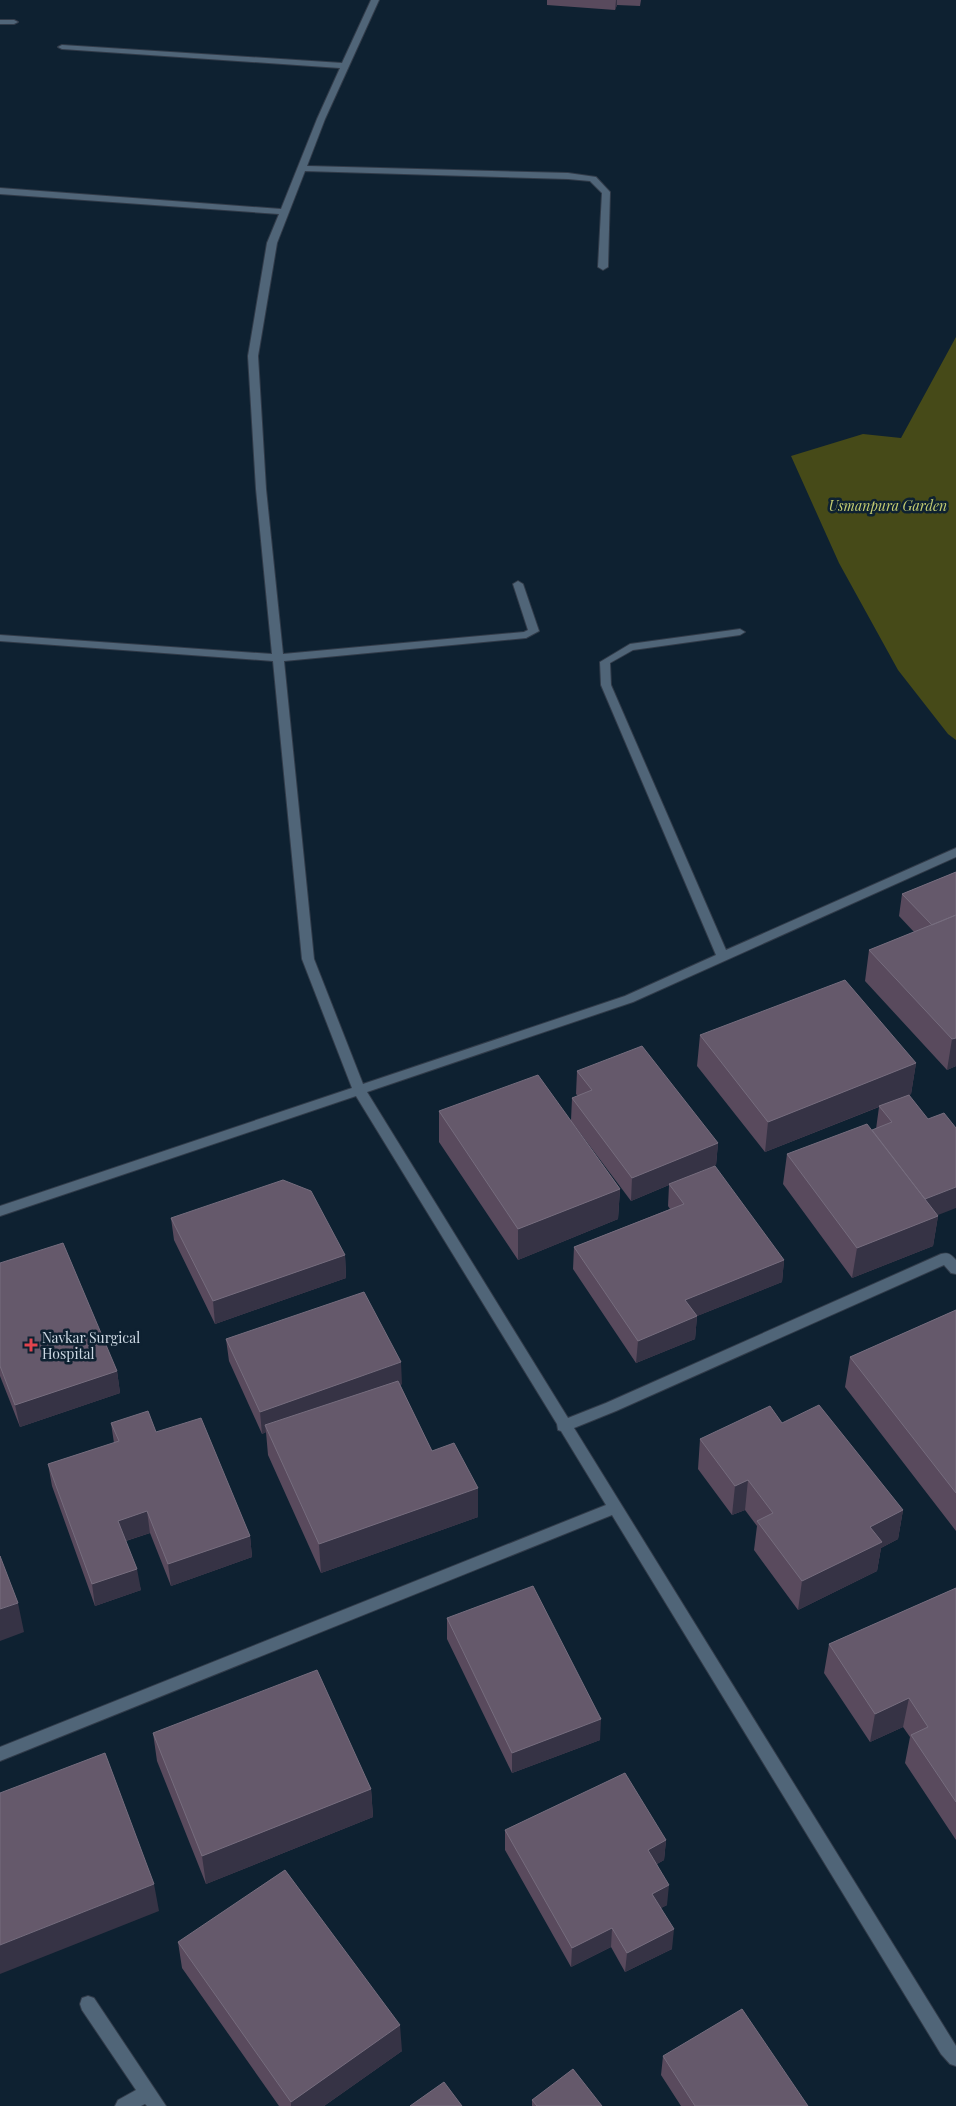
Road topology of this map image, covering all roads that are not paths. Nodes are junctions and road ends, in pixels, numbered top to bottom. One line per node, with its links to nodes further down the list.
1 (375, 0): 5 (street)
2 (0, 22): 3 (street)
3 (14, 22)
4 (62, 46): 5 (street)
5 (345, 66): 6 (street)
6 (302, 168): 8 (street); 9 (street)
7 (0, 191): 8 (street)
8 (284, 212): 13 (street)
9 (602, 267)
10 (518, 584): 13 (street)
11 (740, 632): 15 (street)
12 (0, 638): 13 (street)
13 (278, 658): 16 (street)
14 (956, 852): 15 (street)
15 (723, 957): 16 (street)
16 (358, 1090): 17 (street); 20 (street)
17 (0, 1211)
18 (951, 1255): 19 (street); 20 (street)
19 (956, 1269)
20 (563, 1426): 21 (street)
21 (615, 1508): 22 (street); 24 (street)
22 (0, 1754)
23 (88, 2004): 25 (street)
24 (956, 2058)
25 (152, 2100): 26 (street)
26 (124, 2106)

